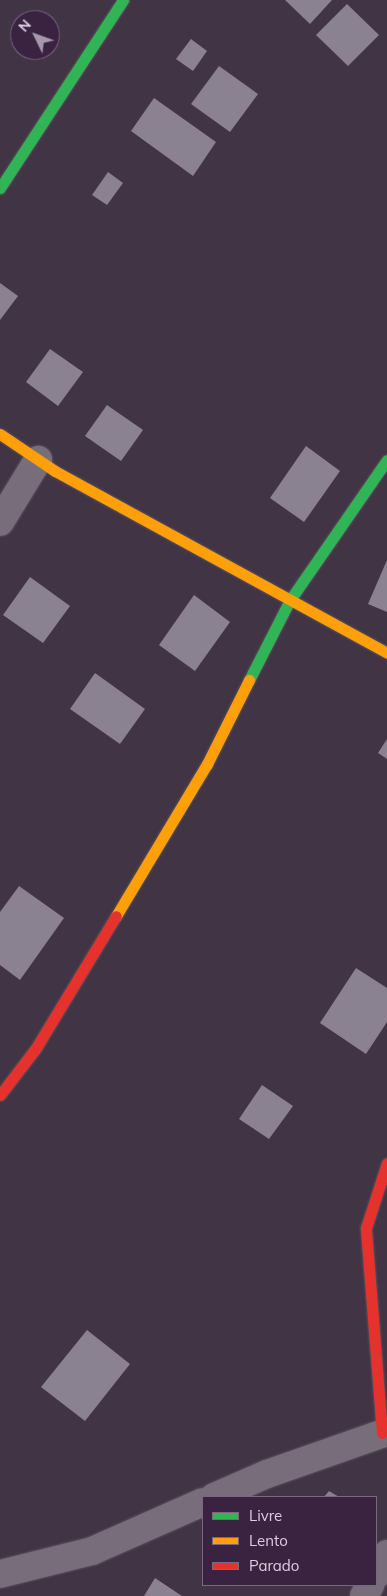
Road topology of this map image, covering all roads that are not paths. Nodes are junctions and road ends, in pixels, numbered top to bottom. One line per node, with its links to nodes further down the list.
1 (123, 0): 2 (street)
2 (0, 188)
3 (0, 434): 4 (street)
4 (38, 460): 6 (street); 7 (street)
5 (387, 460): 7 (street)
6 (0, 522)
7 (290, 600): 8 (street); 9 (street)
8 (387, 653)
9 (0, 1096)
10 (387, 1163): 11 (street)
11 (384, 1432): 12 (street)
12 (216, 1496)
13 (202, 1502): 16 (street)
14 (387, 1554): 15 (street)
15 (377, 1573)
16 (0, 1574)

